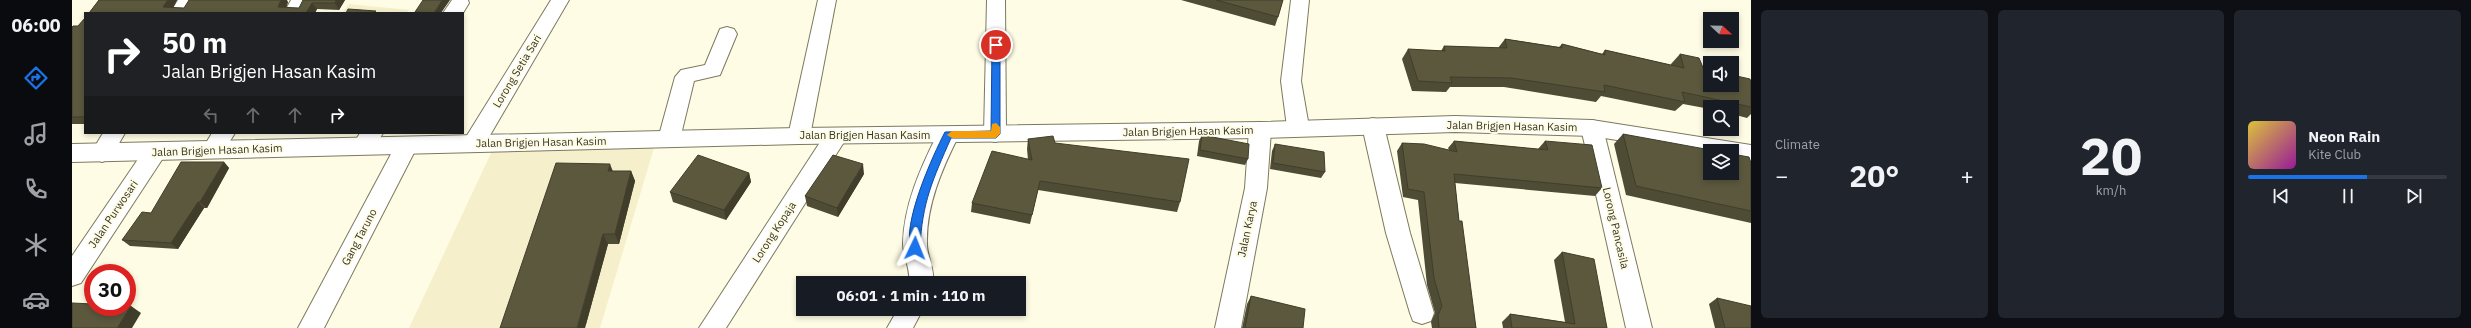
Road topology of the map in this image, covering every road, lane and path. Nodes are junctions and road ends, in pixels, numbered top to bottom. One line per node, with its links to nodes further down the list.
1 (188, 0): 7 (street)
2 (300, 0): 8 (street)
3 (560, 0): 22 (street, Lorong Setia Sari)
4 (827, 0): 17 (street)
5 (996, 0): 15 (street)
6 (1300, 0): 11 (street)
7 (181, 12)
8 (294, 12)
9 (727, 34): 19 (street)
10 (1373, 126): 11 (street, Jalan Brigjen Hasan Kasim); 12 (street, Jalan Brigjen Hasan Kasim); 30 (street)
11 (1298, 128): 13 (street, Jalan Brigjen Hasan Kasim)
12 (1592, 128): 27 (street, Jalan Brigjen Hasan Kasim); 36 (street, Lorong Pancasila)
13 (1260, 130): 15 (street, Jalan Brigjen Hasan Kasim); 35 (street, Jalan Karya)
14 (113, 134): 26 (street)
15 (996, 134): 16 (street, Jalan Brigjen Hasan Kasim)
16 (948, 135): 18 (street, Jalan Brigjen Hasan Kasim); 29 (street)
17 (799, 136): 18 (street, Jalan Brigjen Hasan Kasim); 19 (street, Jalan Brigjen Hasan Kasim)
18 (836, 136): 33 (street, Lorong Kopaja)
19 (669, 138): 22 (street, Jalan Brigjen Hasan Kasim)
20 (367, 140): 21 (street, Jalan Brigjen Hasan Kasim); 23 (street, Jalan Brigjen Hasan Kasim)
21 (219, 141): 24 (street, Jalan Brigjen Hasan Kasim)
22 (474, 143): 23 (street, Jalan Brigjen Hasan Kasim)
23 (408, 145): 32 (street, Gang Taruno)
24 (155, 152): 26 (street, Jalan Brigjen Hasan Kasim); 28 (street, Jalan Purwosari)
25 (72, 153): 26 (street, Jalan Brigjen Hasan Kasim)
26 (102, 153)
27 (1750, 156)
28 (72, 276)
29 (921, 276)
30 (1422, 313)
31 (907, 316): 34 (street)
32 (311, 328)
33 (712, 328)
34 (900, 328)
35 (1228, 328)
36 (1639, 328)

